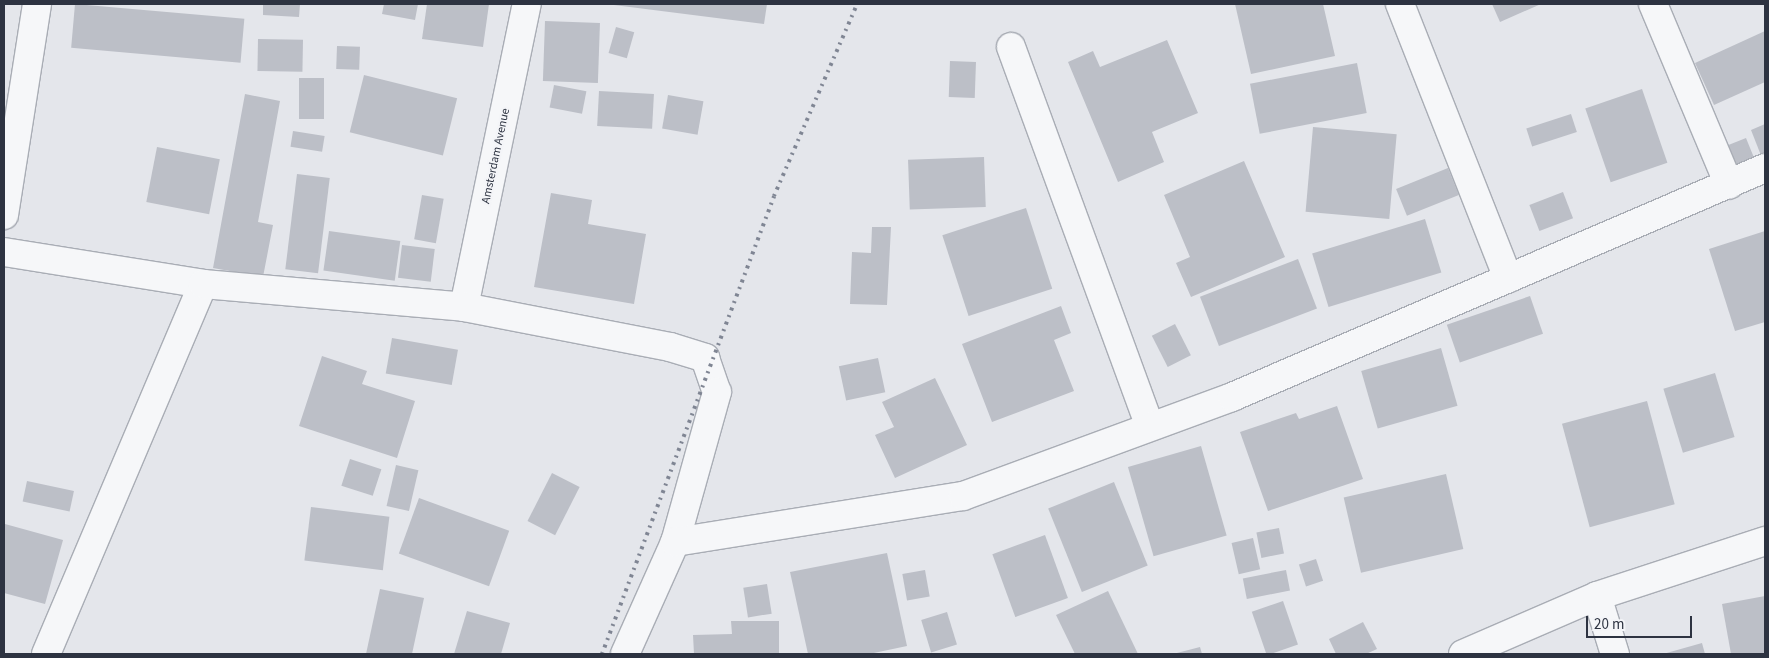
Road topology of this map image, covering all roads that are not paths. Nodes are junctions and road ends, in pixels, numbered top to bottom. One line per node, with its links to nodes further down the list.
1 (37, 4): 8 (street)
2 (527, 4): 12 (street, Amsterdam Avenue)
3 (1400, 4): 10 (street)
4 (1653, 4): 7 (street)
5 (1011, 47): 13 (street)
6 (1765, 168): 7 (street)
7 (1729, 185): 10 (street)
8 (4, 216)
9 (4, 252): 11 (street)
10 (1508, 278): 13 (street)
11 (203, 284): 12 (street); 17 (street)
12 (464, 307): 15 (street)
13 (1149, 424): 15 (street)
14 (1765, 541): 16 (street)
15 (674, 542): 18 (street)
16 (1597, 596): 19 (street); 20 (street)
17 (46, 654)
18 (625, 654)
19 (1463, 654)
20 (1615, 654)

